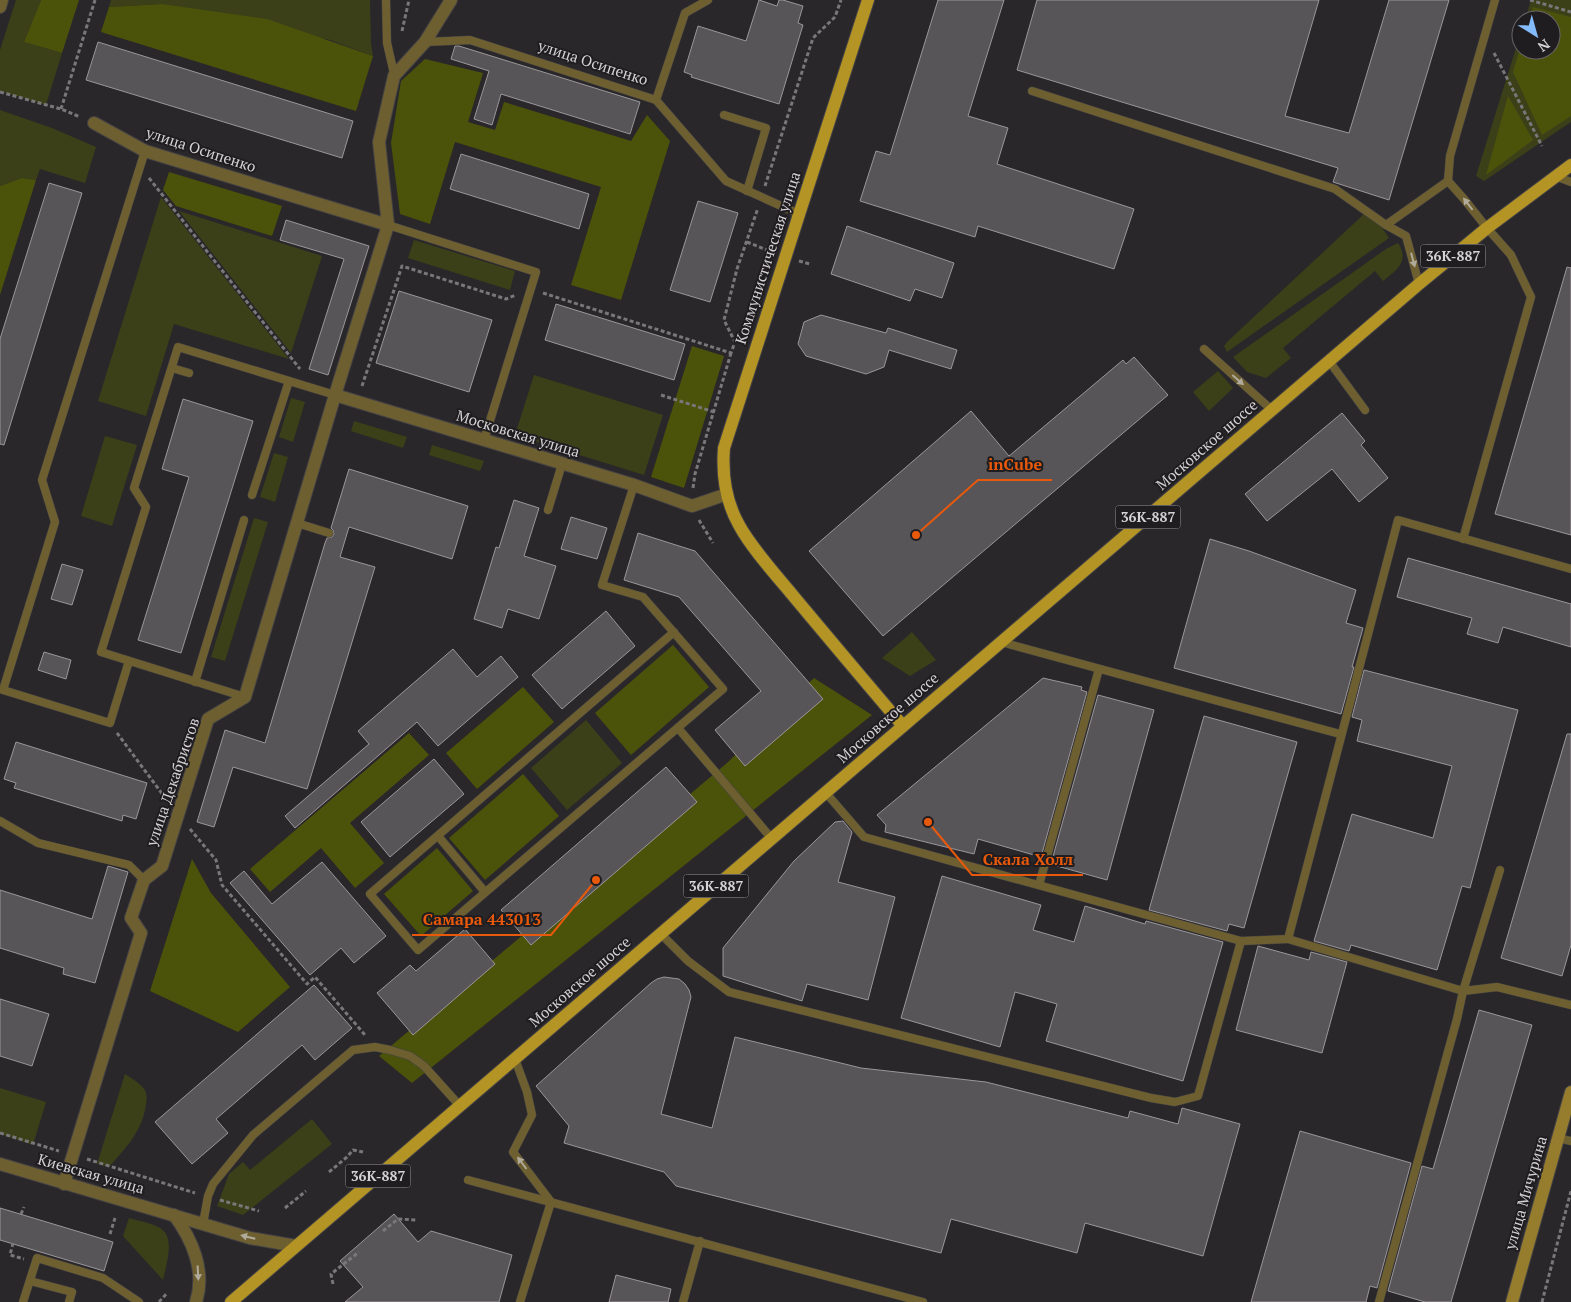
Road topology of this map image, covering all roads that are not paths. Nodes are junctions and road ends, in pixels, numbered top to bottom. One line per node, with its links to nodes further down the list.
1 (2, 0): 7 (street)
2 (386, 0): 9 (lane)
3 (451, 0): 8 (street)
4 (708, 0): 11 (lane)
5 (868, 0): 20 (main road, Коммунистическая улица)
6 (1495, 0): 17 (lane)
7 (0, 7)
8 (425, 42): 9 (street); 11 (lane, улица Осипенко)
9 (394, 76): 21 (street)
10 (1032, 91): 22 (lane)
11 (656, 100): 19 (lane, улица Осипенко)
12 (724, 116): 19 (lane)
13 (94, 123): 14 (street, улица Осипенко)
14 (145, 151): 21 (street, улица Осипенко); 46 (lane)
15 (1571, 165): 16 (main road, Московское шоссе / 36К-887)
16 (1555, 176): 18 (lane); 23 (main road, Московское шоссе / 36К-887)
17 (1448, 181): 22 (lane); 23 (lane, one-way to 17)
18 (1571, 182)
19 (747, 191): 20 (lane, улица Осипенко)
20 (799, 214): 36 (main road, Коммунистическая улица)
21 (388, 225): 30 (street); 33 (lane)
22 (1386, 225): 24 (lane, one-way to 24)
23 (1487, 228): 24 (main road, Московское шоссе / 36К-887); 42 (lane)
24 (1419, 284): 26 (main road, Московское шоссе / 36К-887)
25 (1204, 349): 31 (lane, one-way to 31)
26 (1329, 361): 31 (main road, Московское шоссе / 36К-887); 32 (lane)
27 (172, 368): 28 (lane); 29 (lane); 46 (lane)
28 (189, 373)
29 (289, 381): 30 (lane); 37 (lane)
30 (335, 395): 33 (street, Московская улица); 40 (street)
31 (1272, 410): 45 (main road, Московское шоссе / 36К-887)
32 (1365, 410)
33 (484, 440): 34 (street, Московская улица)
34 (562, 464): 35 (street, Московская улица); 38 (lane)
35 (634, 485): 36 (street, Московская улица); 44 (lane)
36 (727, 494): 50 (main road, Коммунистическая улица)
37 (252, 496)
38 (548, 510)
39 (244, 520): 48 (lane)
40 (297, 522): 41 (lane); 49 (street)
41 (328, 533)
42 (1463, 539): 43 (lane); 52 (lane)
43 (1571, 569)
44 (674, 632): 51 (lane); 55 (lane)
45 (1001, 642): 47 (lane); 50 (main road, Московское шоссе / 36К-887)
46 (129, 661): 48 (lane)
47 (1099, 669): 52 (lane); 59 (lane)
48 (195, 682): 49 (lane)
49 (245, 697): 58 (street, улица Декабристов)
50 (904, 726): 53 (main road, Московское шоссе / 36К-887)
51 (678, 728): 56 (lane); 60 (lane)
52 (1340, 734): 62 (lane)
53 (826, 793): 56 (main road, Московское шоссе / 36К-887); 59 (lane)
54 (0, 820): 58 (lane)
55 (438, 836): 60 (lane); 60 (lane)
56 (772, 839): 61 (main road, Московское шоссе / 36К-887)
57 (1500, 870): 64 (lane)
58 (144, 880): 73 (street)
59 (1039, 885): 63 (lane)
60 (485, 892)
61 (661, 934): 63 (lane); 66 (main road, Московское шоссе / 36К-887)
62 (1288, 939): 63 (lane); 64 (lane)
63 (1241, 942)
64 (1463, 991): 65 (lane); 88 (lane)
65 (1571, 1005)
66 (515, 1059): 68 (main road, Московское шоссе / 36К-887); 74 (lane, one-way to 66)
67 (1571, 1092): 69 (main road, улица Мичурина)
68 (460, 1106): 76 (lane); 78 (main road, Московское шоссе / 36К-887)
69 (1558, 1138): 70 (lane); 89 (main road, улица Мичурина)
70 (1571, 1141)
71 (0, 1164): 73 (street, Киевская улица)
72 (468, 1180): 74 (lane)
73 (64, 1184): 75 (street, Киевская улица)
74 (551, 1202): 77 (lane); 85 (lane)
75 (174, 1215): 76 (street, Киевская улица); 83 (street, one-way to 83)
76 (203, 1224): 78 (street, Киевская улица, one-way to 76)
77 (700, 1241): 86 (lane); 87 (lane)
78 (296, 1246): 84 (main road, Московское шоссе / 36К-887)
79 (30, 1280): 80 (lane); 81 (lane); 82 (lane)
80 (23, 1302)
81 (69, 1302)
82 (139, 1302)
83 (196, 1302)
84 (231, 1302)
85 (520, 1302)
86 (683, 1302)
87 (923, 1302)
88 (1379, 1302)
89 (1512, 1302)

